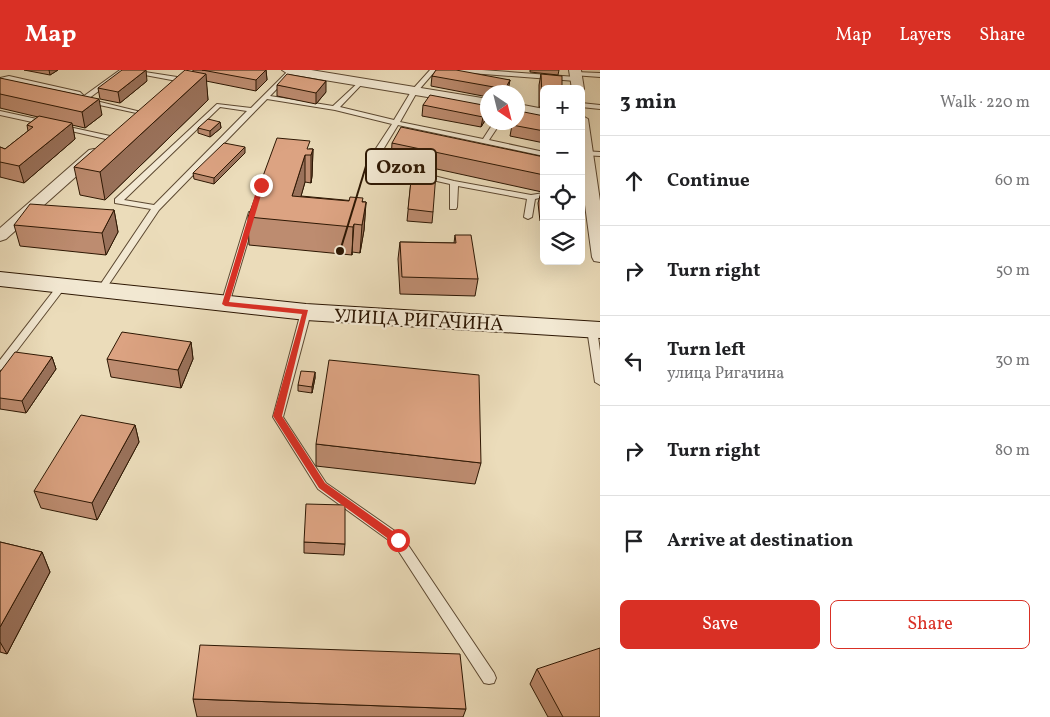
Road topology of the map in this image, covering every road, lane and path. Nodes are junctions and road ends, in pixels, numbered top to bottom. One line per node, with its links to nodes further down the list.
1 (124, 70): 15 (lane)
2 (131, 70): 7 (lane)
3 (289, 70): 11 (street); 14 (lane)
4 (433, 70): 13 (lane)
5 (456, 70): 6 (lane)
6 (516, 73): 9 (lane)
7 (182, 74): 12 (street)
8 (600, 75): 9 (lane)
9 (576, 78)
10 (0, 80): 15 (lane)
11 (361, 82): 13 (street); 20 (lane)
12 (164, 90)
13 (414, 91): 17 (street); 26 (lane)
14 (264, 97): 20 (lane); 22 (lane)
15 (83, 100): 25 (lane)
16 (152, 101): 25 (street)
17 (480, 103)
18 (585, 105): 19 (lane)
19 (600, 107)
20 (335, 108): 26 (lane)
21 (525, 109): 23 (street)
22 (251, 110): 39 (lane); 39 (lane)
23 (540, 111)
24 (0, 113): 29 (lane)
25 (139, 113): 29 (street)
26 (396, 123): 30 (lane); 33 (lane)
27 (493, 130): 30 (lane)
28 (583, 130): 32 (street)
29 (117, 132): 41 (street)
30 (485, 142): 31 (lane)
31 (540, 153)
32 (588, 156): 35 (street)
33 (454, 183): 36 (lane); 38 (lane)
34 (540, 196): 36 (lane)
35 (586, 196): 42 (street)
36 (531, 197): 40 (lane)
37 (256, 203): 47 (lane)
38 (453, 207)
39 (156, 208): 46 (lane)
40 (528, 217)
41 (0, 236)
42 (598, 239): 43 (street)
43 (600, 257)
44 (0, 279): 45 (main road, УЛИЦА РИГАЧИНА)
45 (60, 286): 46 (main road, УЛИЦА РИГАЧИНА); 50 (lane)
46 (100, 292): 47 (main road, УЛИЦА РИГАЧИНА)
47 (225, 304): 48 (main road, УЛИЦА РИГАЧИНА)
48 (306, 312): 49 (main road, УЛИЦА РИГАЧИНА); 52 (lane)
49 (596, 330): 51 (lane)
50 (0, 367)
51 (600, 382)
52 (489, 678)

